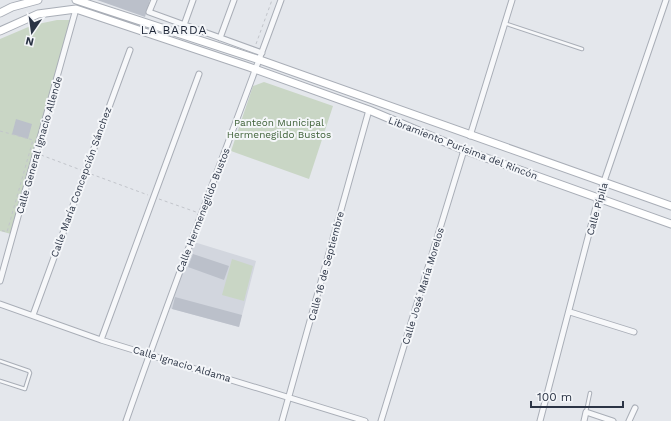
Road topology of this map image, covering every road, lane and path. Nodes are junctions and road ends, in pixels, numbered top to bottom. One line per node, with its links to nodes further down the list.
1 (38, 0): 12 (main road)
2 (71, 0): 11 (main road)
3 (79, 0): 11 (main road); 20 (main road, Libramiento Purísima del Rincón)
4 (154, 0): 14 (street)
5 (193, 0): 14 (street)
6 (234, 0): 16 (street)
7 (272, 0): 19 (path)
8 (281, 0): 20 (street, Calle Hermenegildo Bustos)
9 (512, 0): 13 (street)
10 (666, 0): 29 (street, Calle Pípila)
11 (76, 9): 15 (main road); 21 (main road, Libramiento Purísima del Rincón); 27 (street, Calle General Ignacio Allende)
12 (0, 12)
13 (504, 23): 17 (lane); 25 (street)
14 (184, 25): 16 (street)
15 (0, 31)
16 (220, 38): 19 (street)
17 (582, 49)
18 (130, 50): 28 (street, Calle María Concepción Sánchez)
19 (254, 50): 20 (street)
20 (261, 56): 21 (street, Calle Hermenegildo Bustos); 25 (main road, Libramiento Purísima del Rincón)
21 (256, 69): 23 (main road, Libramiento Purísima del Rincón); 33 (street, Calle Hermenegildo Bustos)
22 (199, 74): 30 (street)
23 (368, 110): 26 (main road, Libramiento Purísima del Rincón); 46 (street, Calle 16 de Septiembre)
24 (0, 131): 35 (path)
25 (470, 136): 29 (main road, Libramiento Purísima del Rincón)
26 (464, 150): 31 (main road, Libramiento Purísima del Rincón); 52 (street, Calle José María Morelos)
27 (37, 154): 28 (path); 36 (street, Calle General Ignacio Allende)
28 (85, 172): 30 (path); 39 (street, Calle María Concepción Sánchez)
29 (604, 183): 31 (street, Calle Pípila); 32 (main road, Libramiento Purísima del Rincón)
30 (154, 197): 33 (path); 41 (street)
31 (598, 199): 34 (main road, Libramiento Purísima del Rincón); 38 (street, Calle Pípila)
32 (671, 206)
33 (202, 214): 42 (street, Calle Hermenegildo Bustos)
34 (671, 224)
35 (0, 230)
36 (0, 281)
37 (0, 304): 39 (street, Calle Ignacio Aldama)
38 (570, 312): 40 (street); 53 (street, Calle Pípila)
39 (33, 315): 41 (street, Calle Ignacio Aldama)
40 (634, 332)
41 (101, 340): 42 (street, Calle Ignacio Aldama)
42 (149, 354): 46 (street, Calle Ignacio Aldama); 49 (street, Calle Hermenegildo Bustos)
43 (0, 361): 44 (lane)
44 (0, 381)
45 (590, 393): 48 (lane)
46 (289, 397): 50 (street, Calle 16 de Septiembre); 51 (street, Calle Ignacio Aldama)
47 (635, 408): 56 (street)
48 (586, 412): 54 (street); 55 (street)
49 (126, 421)
50 (282, 421)
51 (365, 421)
52 (381, 421)
53 (540, 421)
54 (584, 421)
55 (613, 421)
56 (629, 421)

